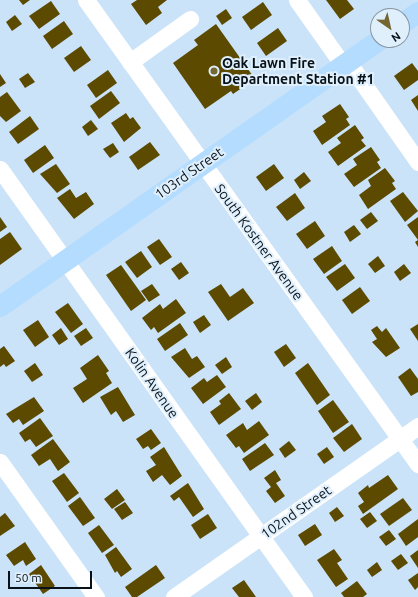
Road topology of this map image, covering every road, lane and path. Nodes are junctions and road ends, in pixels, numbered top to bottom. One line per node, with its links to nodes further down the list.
1 (86, 0): 5 (street, South Kostner Avenue)
2 (297, 0): 6 (street)
3 (190, 19): 5 (street)
4 (370, 46): 6 (main road, 103rd Street)
5 (130, 62): 8 (street, South Kostner Avenue)
6 (345, 64): 7 (street); 8 (main road, 103rd Street)
7 (418, 162)
8 (203, 164): 10 (main road, 103rd Street); 13 (street, South Kostner Avenue)
9 (0, 169): 10 (street, Kolin Avenue)
10 (65, 260): 11 (main road, 103rd Street); 16 (street, Kolin Avenue)
11 (0, 306)
12 (418, 426): 13 (street, 102nd Street)
13 (400, 439): 15 (street, South Kostner Avenue); 16 (street, 102nd Street)
14 (0, 462): 18 (street)
15 (418, 464)
16 (261, 537): 17 (street, 102nd Street); 20 (street, Kolin Avenue)
17 (196, 591): 19 (street, 102nd Street)
18 (96, 597)
19 (174, 597)
20 (304, 597)

